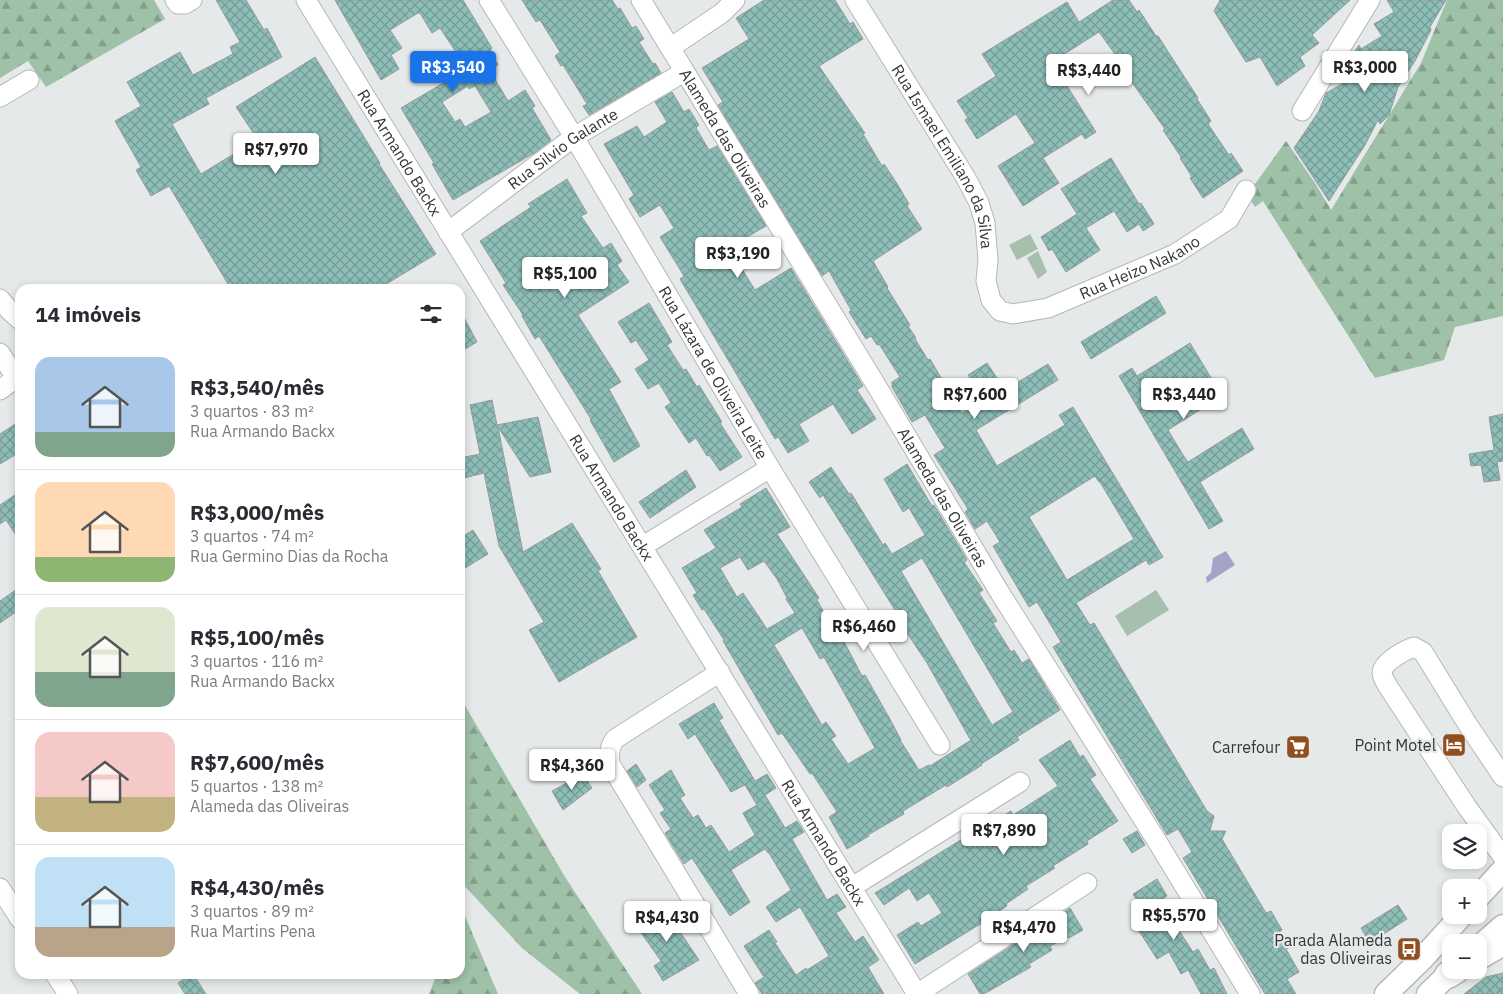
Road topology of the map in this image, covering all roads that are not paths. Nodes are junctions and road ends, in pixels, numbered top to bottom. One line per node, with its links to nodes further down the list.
1 (175, 0): 2 (street)
2 (192, 0)
3 (306, 0): 16 (street, Rua Armando Backx)
4 (489, 0): 14 (street, Rua Lázara de Oliveira Leite)
5 (641, 0): 9 (street, Alameda das Oliveiras)
6 (735, 0): 9 (street)
7 (854, 0): 18 (street, Rua Ismael Emiliano da Silva)
8 (1370, 0): 13 (street)
9 (670, 48): 10 (street, Alameda das Oliveiras)
10 (684, 72): 14 (street, Rua Silvio Galante); 47 (street, Alameda das Oliveiras)
11 (29, 80): 12 (street)
12 (0, 97)
13 (1302, 111)
14 (574, 137): 16 (street, Rua Silvio Galante); 24 (street, Rua Lázara de Oliveira Leite)
15 (1246, 190): 18 (street, Rua Heizo Nakano)
16 (448, 232): 25 (street, Rua Armando Backx)
17 (0, 299): 19 (street)
18 (1012, 314)
19 (15, 316)
20 (0, 353): 21 (street)
21 (15, 376)
22 (15, 379): 23 (street)
23 (0, 390)
24 (770, 468): 25 (street); 27 (street, Rua Lázara de Oliveira Leite)
25 (642, 546): 26 (street, Rua Armando Backx)
26 (720, 672): 33 (street, Rua Armando Backx); 45 (street)
27 (940, 745)
28 (1503, 777): 30 (street)
29 (1020, 782): 33 (street)
30 (1503, 857)
31 (1503, 870): 34 (main road)
32 (1087, 883): 46 (street)
33 (852, 887): 46 (street, Rua Armando Backx)
34 (1487, 887)
35 (0, 888): 36 (street)
36 (15, 911)
37 (1454, 924): 48 (main road)
38 (1503, 926): 39 (main road)
39 (1487, 940)
40 (1503, 942): 41 (highway)
41 (1487, 951)
42 (58, 979): 44 (street)
43 (1444, 979): 49 (main road)
44 (68, 994)
45 (748, 994)
46 (917, 994)
47 (1250, 994)
48 (1386, 994)
49 (1428, 994)

